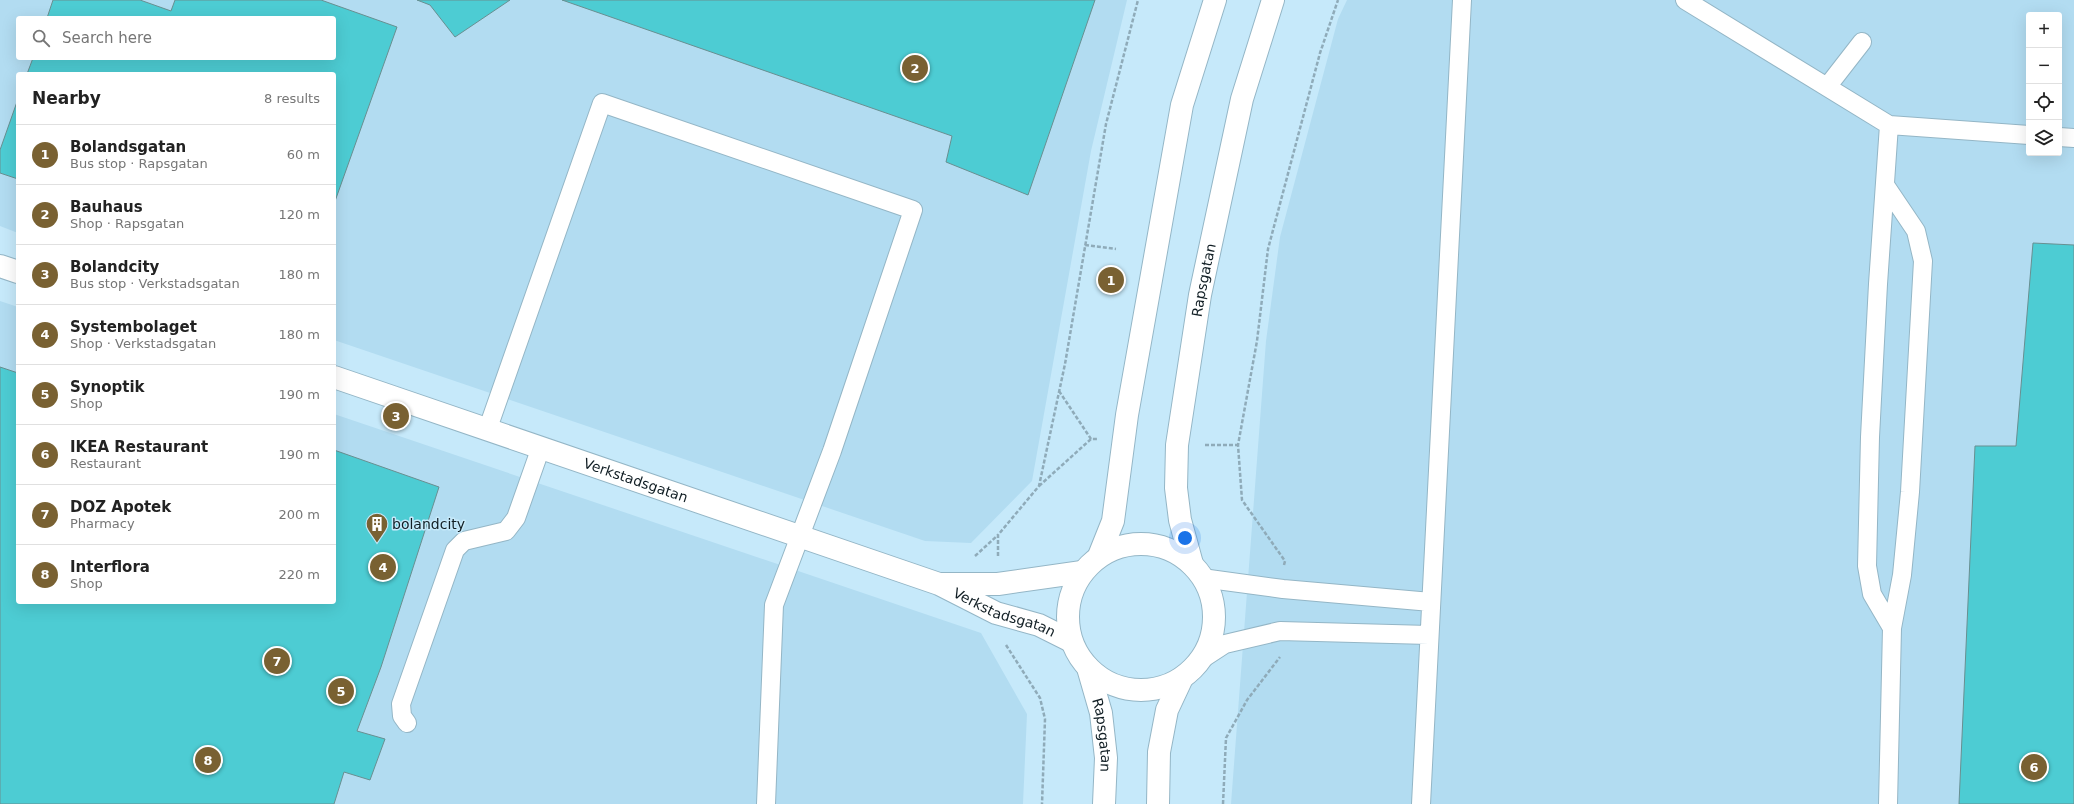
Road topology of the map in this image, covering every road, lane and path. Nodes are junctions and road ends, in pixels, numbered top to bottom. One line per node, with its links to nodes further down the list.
1 (1138, 0): 14 (path)
2 (1215, 0): 24 (street)
3 (1273, 0): 25 (street, Rapsgatan)
4 (1338, 0): 29 (path)
5 (1462, 0): 30 (lane)
6 (1685, 0): 8 (lane)
7 (1862, 42): 8 (lane)
8 (1827, 87): 9 (lane)
9 (1889, 125): 10 (lane); 13 (lane)
10 (2026, 135)
11 (2062, 137): 12 (lane)
12 (2074, 138)
13 (1885, 185): 32 (lane); 32 (lane)
14 (1085, 245): 15 (path); 19 (path)
15 (1116, 249)
16 (0, 266): 17 (street)
17 (16, 271)
18 (336, 378): 20 (street, Verkstadsgatan)
19 (1059, 390): 21 (path); 28 (path)
20 (488, 428): 22 (street, Verkstadsgatan); 23 (lane)
21 (1091, 438)
22 (541, 447): 23 (street, Verkstadsgatan); 39 (lane)
23 (800, 536): 27 (street, Verkstadsgatan); 40 (lane)
24 (1099, 556): 25 (street); 26 (street)
25 (1197, 571): 29 (lane); 36 (street, Rapsgatan)
26 (1082, 572): 28 (street, Verkstadsgatan); 35 (street)
27 (939, 584): 28 (street, Verkstadsgatan); 31 (street, Verkstadsgatan)
28 (998, 584)
29 (1283, 589): 30 (lane)
30 (1431, 602): 34 (lane)
31 (996, 613): 35 (street, Verkstadsgatan); 41 (path)
32 (1892, 628): 46 (lane)
33 (1280, 631): 34 (lane); 36 (lane); 44 (path)
34 (1429, 635): 45 (lane)
35 (1071, 641): 37 (street)
36 (1199, 661): 38 (street, Rapsgatan)
37 (1088, 668): 38 (street); 42 (street, Rapsgatan)
38 (1182, 678): 43 (street)
39 (408, 723)
40 (766, 804)
41 (1042, 804)
42 (1104, 804)
43 (1158, 804)
44 (1223, 804)
45 (1421, 804)
46 (1888, 804)

